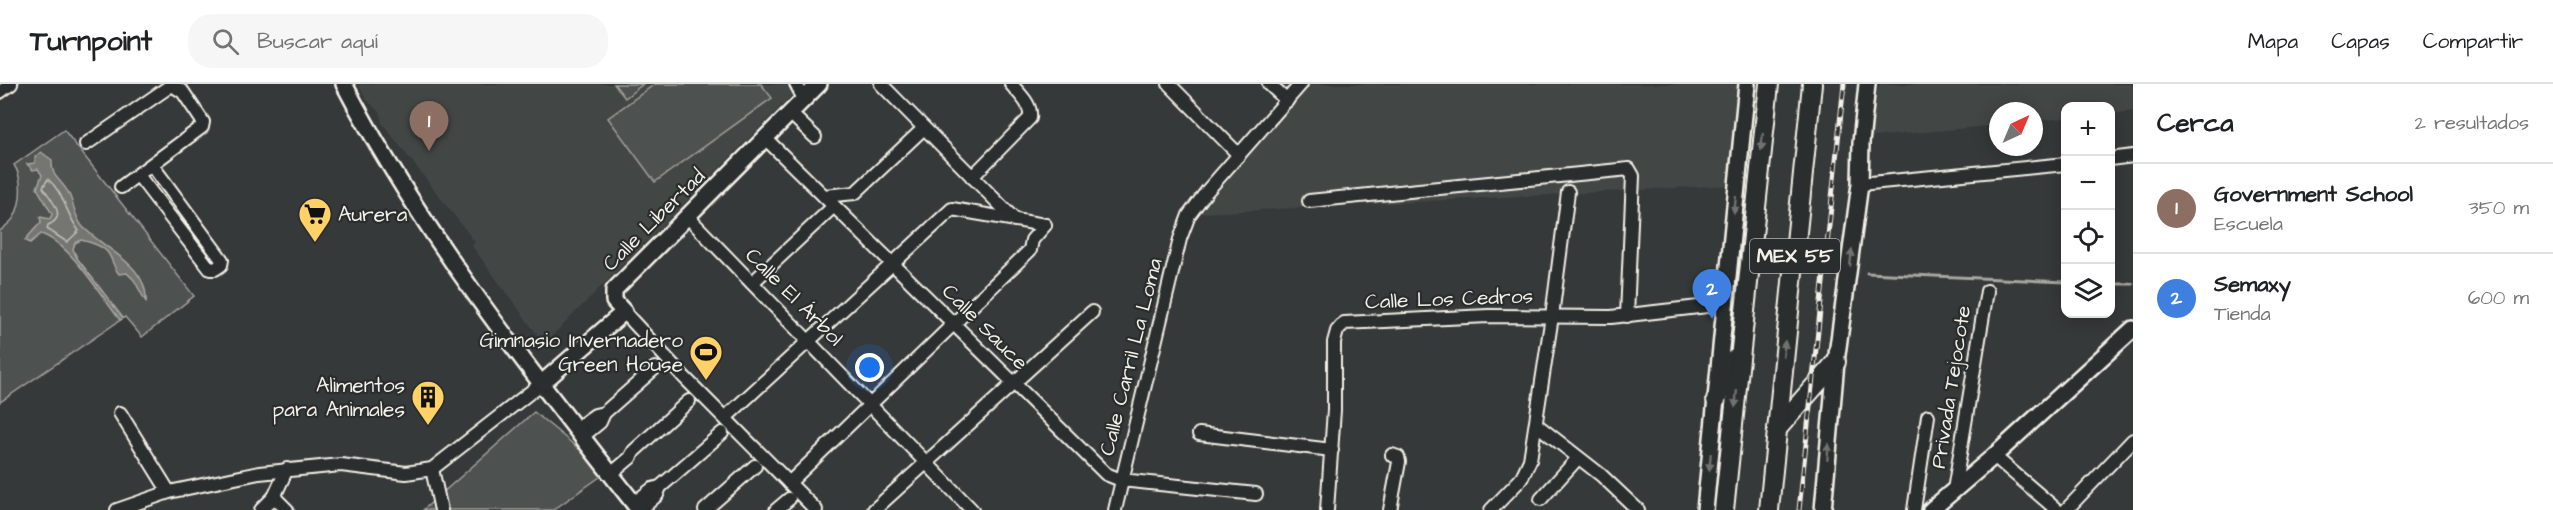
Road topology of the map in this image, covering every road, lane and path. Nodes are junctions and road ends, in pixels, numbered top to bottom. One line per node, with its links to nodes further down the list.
1 (11, 84): 15 (street)
2 (344, 84): 52 (main road)
3 (796, 84): 16 (street)
4 (819, 84): 16 (main road, Calle Libertad)
5 (881, 84): 19 (street)
6 (1011, 84): 29 (street)
7 (1169, 84): 23 (street)
8 (1269, 84): 17 (street)
9 (1301, 84): 17 (street, Calle Carril La Loma)
10 (1747, 84): 41 (main road, one-way to 41)
11 (1769, 84): 49 (highway, MEX 55, one-way to 49)
12 (1812, 84): 61 (highway, MEX 55, one-way to 12)
13 (1867, 84): 30 (main road)
14 (175, 86): 22 (street); 27 (street)
15 (0, 92)
16 (804, 99): 18 (main road, Calle Libertad)
17 (1287, 101): 23 (street, Calle Carril La Loma)
18 (790, 113): 20 (street); 21 (main road, Calle Libertad)
19 (924, 128): 29 (street); 33 (street)
20 (815, 137)
21 (765, 138): 33 (street, Calle Sauce); 36 (main road, Calle Libertad)
22 (86, 144)
23 (1239, 155): 75 (street, Calle Carril La Loma)
24 (2133, 156): 25 (street)
25 (2115, 158)
26 (2061, 164): 30 (street)
27 (152, 165): 28 (street); 28 (street)
28 (138, 175): 31 (street)
29 (972, 177): 37 (street)
30 (1860, 184): 50 (main road, one-way to 30)
31 (121, 187)
32 (1568, 192): 45 (street)
33 (824, 196): 35 (street, Calle Sauce)
34 (1309, 201): 44 (street)
35 (834, 206): 38 (street, Calle Sauce); 39 (street)
36 (687, 216): 39 (street, Calle El Árbol); 42 (main road, Calle Libertad)
37 (1015, 220): 38 (street); 46 (street)
38 (895, 264): 46 (street, Calle Sauce); 48 (street)
39 (752, 283): 48 (street, Calle El Árbol)
40 (1987, 291): 77 (street, Privada Tejocote)
41 (1725, 304): 44 (street, Calle Los Cedros); 54 (main road)
42 (624, 312): 52 (main road); 59 (street)
43 (1092, 312): 53 (street)
44 (1632, 315): 45 (street, Calle Los Cedros)
45 (1552, 316): 60 (street); 66 (street, Calle Los Cedros)
46 (954, 324): 53 (street, Calle Sauce); 56 (street)
47 (2133, 328): 68 (main road)
48 (810, 341): 56 (street, Calle El Árbol); 59 (street)
49 (1742, 343): 54 (highway); 99 (highway, MEX 55, one-way to 99)
50 (1836, 362): 61 (highway); 101 (main road, one-way to 50)
51 (655, 368): 62 (street)
52 (542, 383): 62 (main road); 72 (street)
53 (1014, 384): 70 (street); 75 (street, Calle Sauce)
54 (1716, 400): 98 (main road, one-way to 98)
55 (689, 401): 74 (street)
56 (871, 404): 70 (street, Calle El Árbol); 76 (street)
57 (120, 413): 78 (street)
58 (1928, 416): 102 (street)
59 (725, 418): 76 (street)
60 (1537, 425): 69 (street); 96 (street)
61 (1777, 429): 100 (highway, MEX 55)
62 (580, 432): 74 (main road)
63 (722, 434): 83 (street)
64 (1199, 434): 66 (street)
65 (2133, 440): 105 (street)
66 (1332, 450): 94 (street, Calle Los Cedros)
67 (1392, 455): 95 (street)
68 (1994, 456): 77 (main road); 104 (street)
69 (1578, 458): 82 (street); 97 (street)
70 (928, 462): 91 (street); 92 (street, Calle El Árbol)
71 (755, 466): 88 (street)
72 (432, 469): 73 (street); 87 (street)
73 (287, 470): 78 (street); 80 (street)
74 (609, 470): 83 (main road)
75 (1121, 480): 79 (street); 93 (street, Calle Carril La Loma)
76 (789, 483): 90 (street)
77 (1954, 490): 103 (main road)
78 (169, 492): 84 (street)
79 (1256, 494)
80 (274, 497): 85 (street); 86 (street)
81 (789, 499): 89 (street)
82 (1541, 499)
83 (636, 508)
84 (122, 509)
85 (261, 510)
86 (286, 510)
87 (441, 510)
88 (705, 510)
89 (776, 510)
90 (816, 510)
91 (874, 510)
92 (972, 510)
93 (1115, 510)
94 (1327, 510)
95 (1390, 510)
96 (1491, 510)
97 (1638, 510)
98 (1705, 510)
99 (1724, 510)
100 (1769, 510)
101 (1823, 510)
102 (1914, 510)
103 (1931, 510)
104 (2056, 510)
105 (2066, 510)

